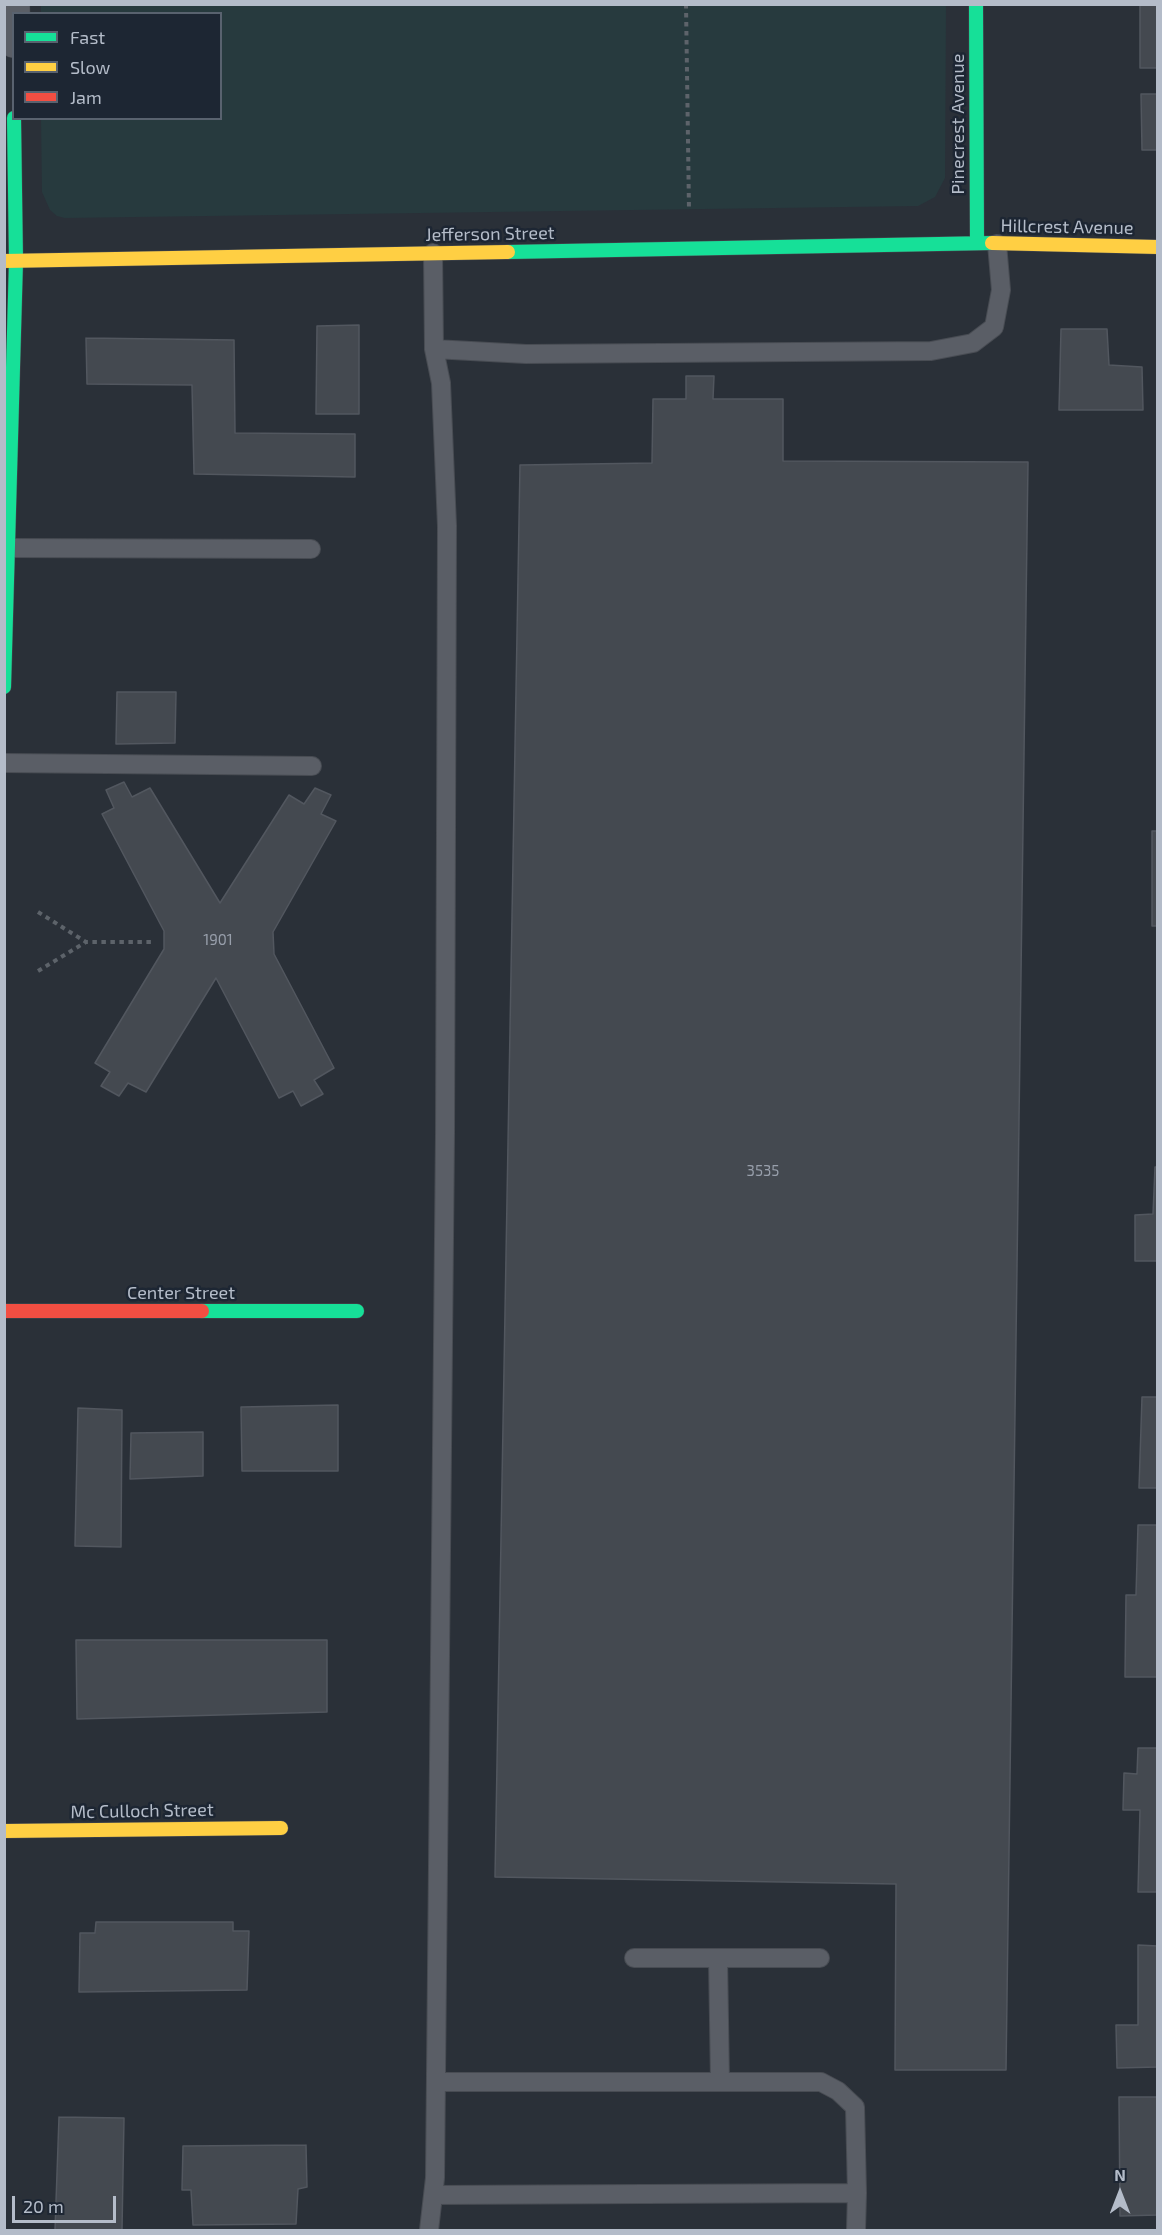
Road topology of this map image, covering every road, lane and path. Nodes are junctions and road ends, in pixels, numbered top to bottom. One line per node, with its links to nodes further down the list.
1 (686, 4): 4 (path)
2 (976, 4): 5 (street, Pinecrest Avenue)
3 (14, 120): 9 (street)
4 (689, 210)
5 (976, 243): 6 (street, Hillcrest Avenue); 8 (street, Jefferson Street)
6 (997, 244): 7 (street, Hillcrest Avenue); 10 (lane)
7 (1158, 247)
8 (433, 253): 9 (street, Jefferson Street); 10 (lane)
9 (10, 261): 11 (street)
10 (434, 349): 27 (lane)
11 (8, 548): 12 (lane); 13 (street)
12 (311, 549)
13 (4, 687)
14 (4, 763): 15 (lane)
15 (312, 766)
16 (38, 912): 17 (path)
17 (86, 942): 18 (path); 19 (path)
18 (155, 942)
19 (38, 971)
20 (4, 1311): 21 (street, Center Street)
21 (357, 1311)
22 (281, 1828): 23 (street, Mc Culloch Street)
23 (4, 1831)
24 (634, 1958): 25 (lane)
25 (718, 1958): 26 (lane); 28 (lane)
26 (820, 1958)
27 (436, 2082): 28 (lane); 30 (lane)
28 (720, 2082): 29 (lane)
29 (857, 2193): 30 (lane); 32 (lane)
30 (433, 2195): 31 (lane)
31 (429, 2230)
32 (856, 2230)

